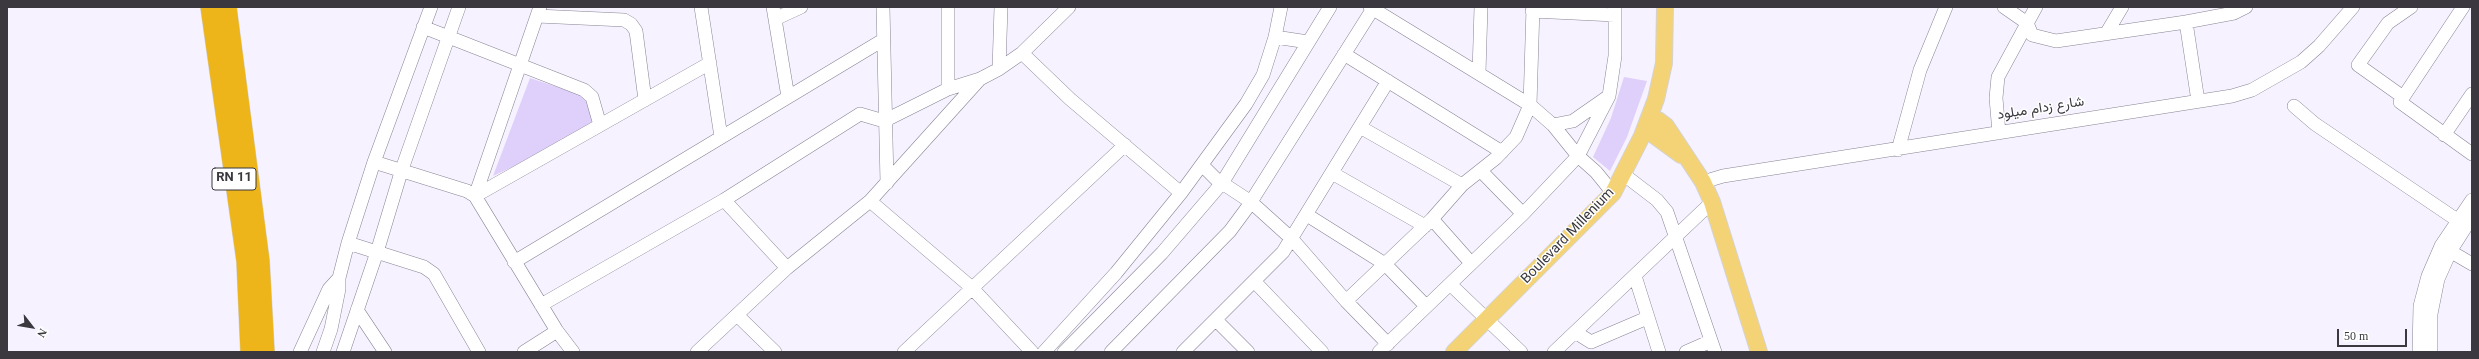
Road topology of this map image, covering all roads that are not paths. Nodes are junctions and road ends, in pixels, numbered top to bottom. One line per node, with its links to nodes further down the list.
1 (210, 7): 118 (highway, RN 11)
2 (227, 7): 119 (highway, RN 11)
3 (431, 7): 31 (street)
4 (459, 7): 33 (street)
5 (701, 7): 39 (street)
6 (801, 7): 28 (street)
7 (883, 7): 35 (street)
8 (948, 7): 45 (street)
9 (1001, 7): 41 (street)
10 (1069, 7): 37 (street)
11 (1282, 7): 34 (street)
12 (1330, 7): 36 (street)
13 (1665, 7): 50 (main road, Boulevard Millenium)
14 (1946, 7): 65 (street)
15 (2004, 7): 29 (street)
16 (2036, 7): 29 (street)
17 (2122, 7): 32 (street)
18 (2200, 7): 30 (street)
19 (2246, 7): 30 (street)
20 (2353, 7): 52 (street, شارع زدام ميلود)
21 (2412, 7): 49 (street)
22 (2463, 7): 49 (street)
23 (1372, 8): 38 (street); 42 (street)
24 (1478, 9): 42 (street)
25 (1533, 9): 27 (street); 53 (street)
26 (538, 11): 40 (street); 51 (street)
27 (1615, 11): 47 (street)
28 (774, 13): 48 (street)
29 (2027, 22): 32 (street); 60 (street)
30 (2191, 22): 32 (street); 52 (street)
31 (423, 27): 33 (street); 69 (street)
32 (2106, 34)
33 (448, 35): 40 (street); 72 (street)
34 (1275, 38): 36 (street); 70 (street)
35 (883, 40): 48 (street); 55 (street)
36 (1308, 42): 77 (street)
37 (1022, 53): 41 (street); 64 (street)
38 (1344, 54): 44 (street); 85 (street)
39 (710, 63): 51 (street); 62 (street)
40 (520, 65): 57 (street); 81 (street)
41 (999, 69): 43 (street)
42 (1479, 73): 53 (street)
43 (980, 79): 45 (street); 76 (street)
44 (1388, 81): 59 (street); 66 (street)
45 (948, 89): 55 (street)
46 (2472, 94): 61 (street)
47 (1609, 96): 58 (street); 68 (street)
48 (788, 97): 62 (street)
49 (2403, 97): 61 (street)
50 (1656, 99): 56 (main road, Boulevard Millenium); 63 (main road)
51 (645, 100): 57 (street)
52 (2198, 101): 60 (street, شارع زدام ميلود)
53 (1530, 105): 58 (street); 66 (street)
54 (2294, 106): 89 (street)
55 (884, 121): 76 (street); 82 (street)
56 (1648, 121): 63 (main road); 71 (main road, Boulevard Millenium)
57 (600, 125): 81 (street)
58 (1554, 125): 68 (street)
59 (1360, 127): 74 (street); 78 (street)
60 (1998, 133): 65 (street, شارع زدام ميلود)
61 (2444, 135): 67 (street)
62 (721, 137): 96 (street)
63 (1672, 143): 71 (main road); 75 (main road)
64 (1125, 145): 79 (street); 105 (street)
65 (1898, 150): 75 (street, شارع زدام ميلود)
66 (1502, 152): 73 (street)
67 (2472, 154)
68 (1578, 156): 80 (street); 87 (street)
69 (374, 162): 72 (street); 93 (street)
70 (1202, 165): 77 (street); 79 (street)
71 (1626, 168): 80 (main road, Boulevard Millenium); 91 (street)
72 (402, 169): 81 (street); 95 (street)
73 (1481, 171): 78 (street); 87 (street)
74 (1332, 173): 88 (street); 90 (street)
75 (1703, 182): 86 (main road)
76 (887, 183): 83 (street)
77 (1222, 183): 85 (street); 132 (street)
78 (1462, 185): 90 (street)
79 (1181, 193): 131 (street)
80 (1613, 193): 113 (main road, Boulevard Millenium)
81 (475, 196): 96 (street)
82 (724, 200): 100 (street); 107 (street)
83 (870, 200): 100 (street); 105 (street)
84 (2472, 200): 89 (street)
85 (1251, 202): 92 (street); 133 (street)
86 (1712, 202): 91 (street); 142 (main road)
87 (1523, 214): 97 (street)
88 (1307, 216): 92 (street); 98 (street)
89 (2465, 221): 94 (street)
90 (1429, 222): 97 (street); 98 (street)
91 (1676, 234): 101 (street); 116 (street)
92 (1292, 239): 103 (street); 106 (street)
93 (348, 243): 95 (street); 102 (street)
94 (2446, 248): 99 (street); 143 (street); 144 (street)
95 (377, 252): 109 (street); 124 (street)
96 (514, 262): 107 (street)
97 (1471, 263): 104 (street)
98 (1385, 264): 106 (street); 108 (street)
99 (2472, 264)
100 (787, 268): 110 (street)
101 (1635, 276): 111 (street); 115 (street)
102 (339, 278): 120 (street); 121 (street)
103 (1255, 282): 112 (street); 136 (street)
104 (1450, 284): 108 (street); 113 (street)
105 (971, 287): 129 (street); 130 (street)
106 (1346, 301): 117 (street)
107 (541, 305): 114 (street)
108 (1426, 306): 117 (street)
109 (357, 310): 122 (street); 123 (street)
110 (737, 315): 127 (street); 128 (street)
111 (1647, 318): 115 (street); 140 (street)
112 (1216, 320): 134 (street); 135 (street)
113 (1488, 320): 137 (main road, Boulevard Millenium); 138 (street)
114 (557, 331): 125 (street); 126 (street)
115 (1575, 332): 139 (street)
116 (1713, 346): 141 (street)
117 (1383, 348)
118 (250, 352)
119 (265, 352)
120 (300, 352)
121 (323, 352)
122 (342, 352)
123 (385, 352)
124 (479, 352)
125 (524, 352)
126 (573, 352)
127 (697, 352)
128 (775, 352)
129 (904, 352)
130 (1032, 352)
131 (1044, 352)
132 (1064, 352)
133 (1111, 352)
134 (1183, 352)
135 (1248, 352)
136 (1322, 352)
137 (1454, 352)
138 (1521, 352)
139 (1554, 352)
140 (1658, 352)
141 (1686, 352)
142 (1759, 352)
143 (2419, 352)
144 (2431, 352)

